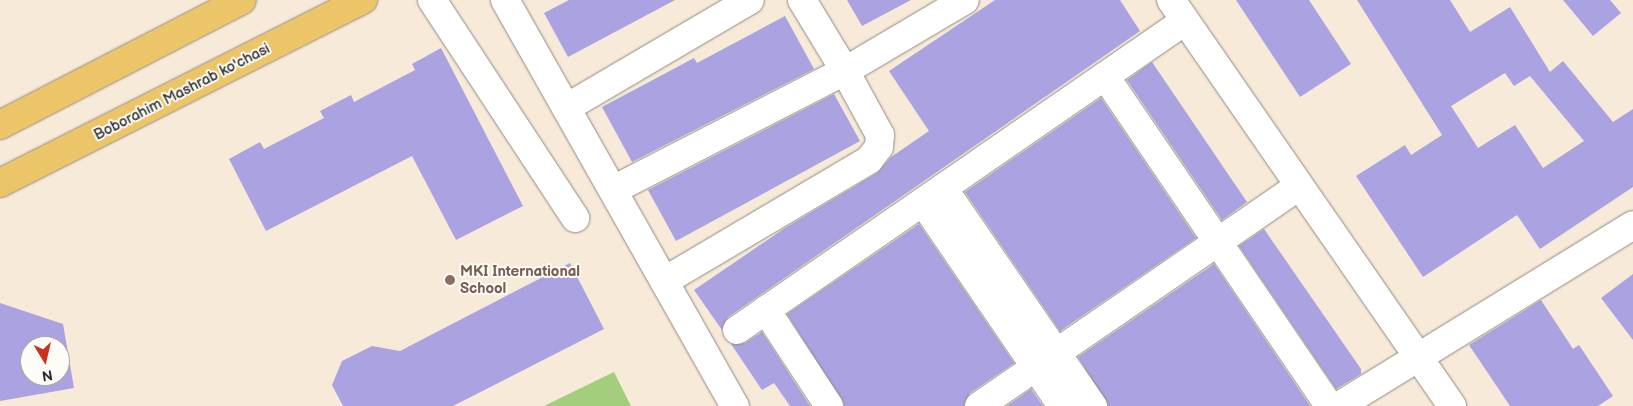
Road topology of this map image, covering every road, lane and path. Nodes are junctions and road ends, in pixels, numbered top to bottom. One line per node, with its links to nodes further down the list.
1 (242, 0): 12 (main road)
2 (363, 0): 13 (main road, Boborahim Mashrab ko'chasi)
3 (432, 0): 17 (street)
4 (505, 0): 11 (street)
5 (750, 0): 11 (street)
6 (802, 0): 9 (street)
7 (965, 0): 9 (street)
8 (1178, 11): 10 (street); 14 (street)
9 (845, 70): 15 (street); 20 (street)
10 (1105, 76): 16 (street); 19 (street)
11 (566, 108): 15 (street)
12 (0, 125)
13 (0, 183)
14 (1298, 187): 19 (street); 23 (street)
15 (612, 190): 20 (street)
16 (933, 195): 21 (street); 24 (street)
17 (575, 218)
18 (1633, 226): 23 (street)
19 (1218, 242): 24 (street); 30 (street)
20 (664, 281): 25 (street)
21 (766, 310): 22 (street); 26 (street)
22 (737, 330)
23 (1417, 359): 31 (street); 32 (street)
24 (1046, 360): 27 (street); 28 (street); 29 (street)
25 (735, 406)
26 (829, 406)
27 (979, 406)
28 (1062, 406)
29 (1094, 406)
30 (1329, 406)
31 (1339, 406)
32 (1452, 406)

